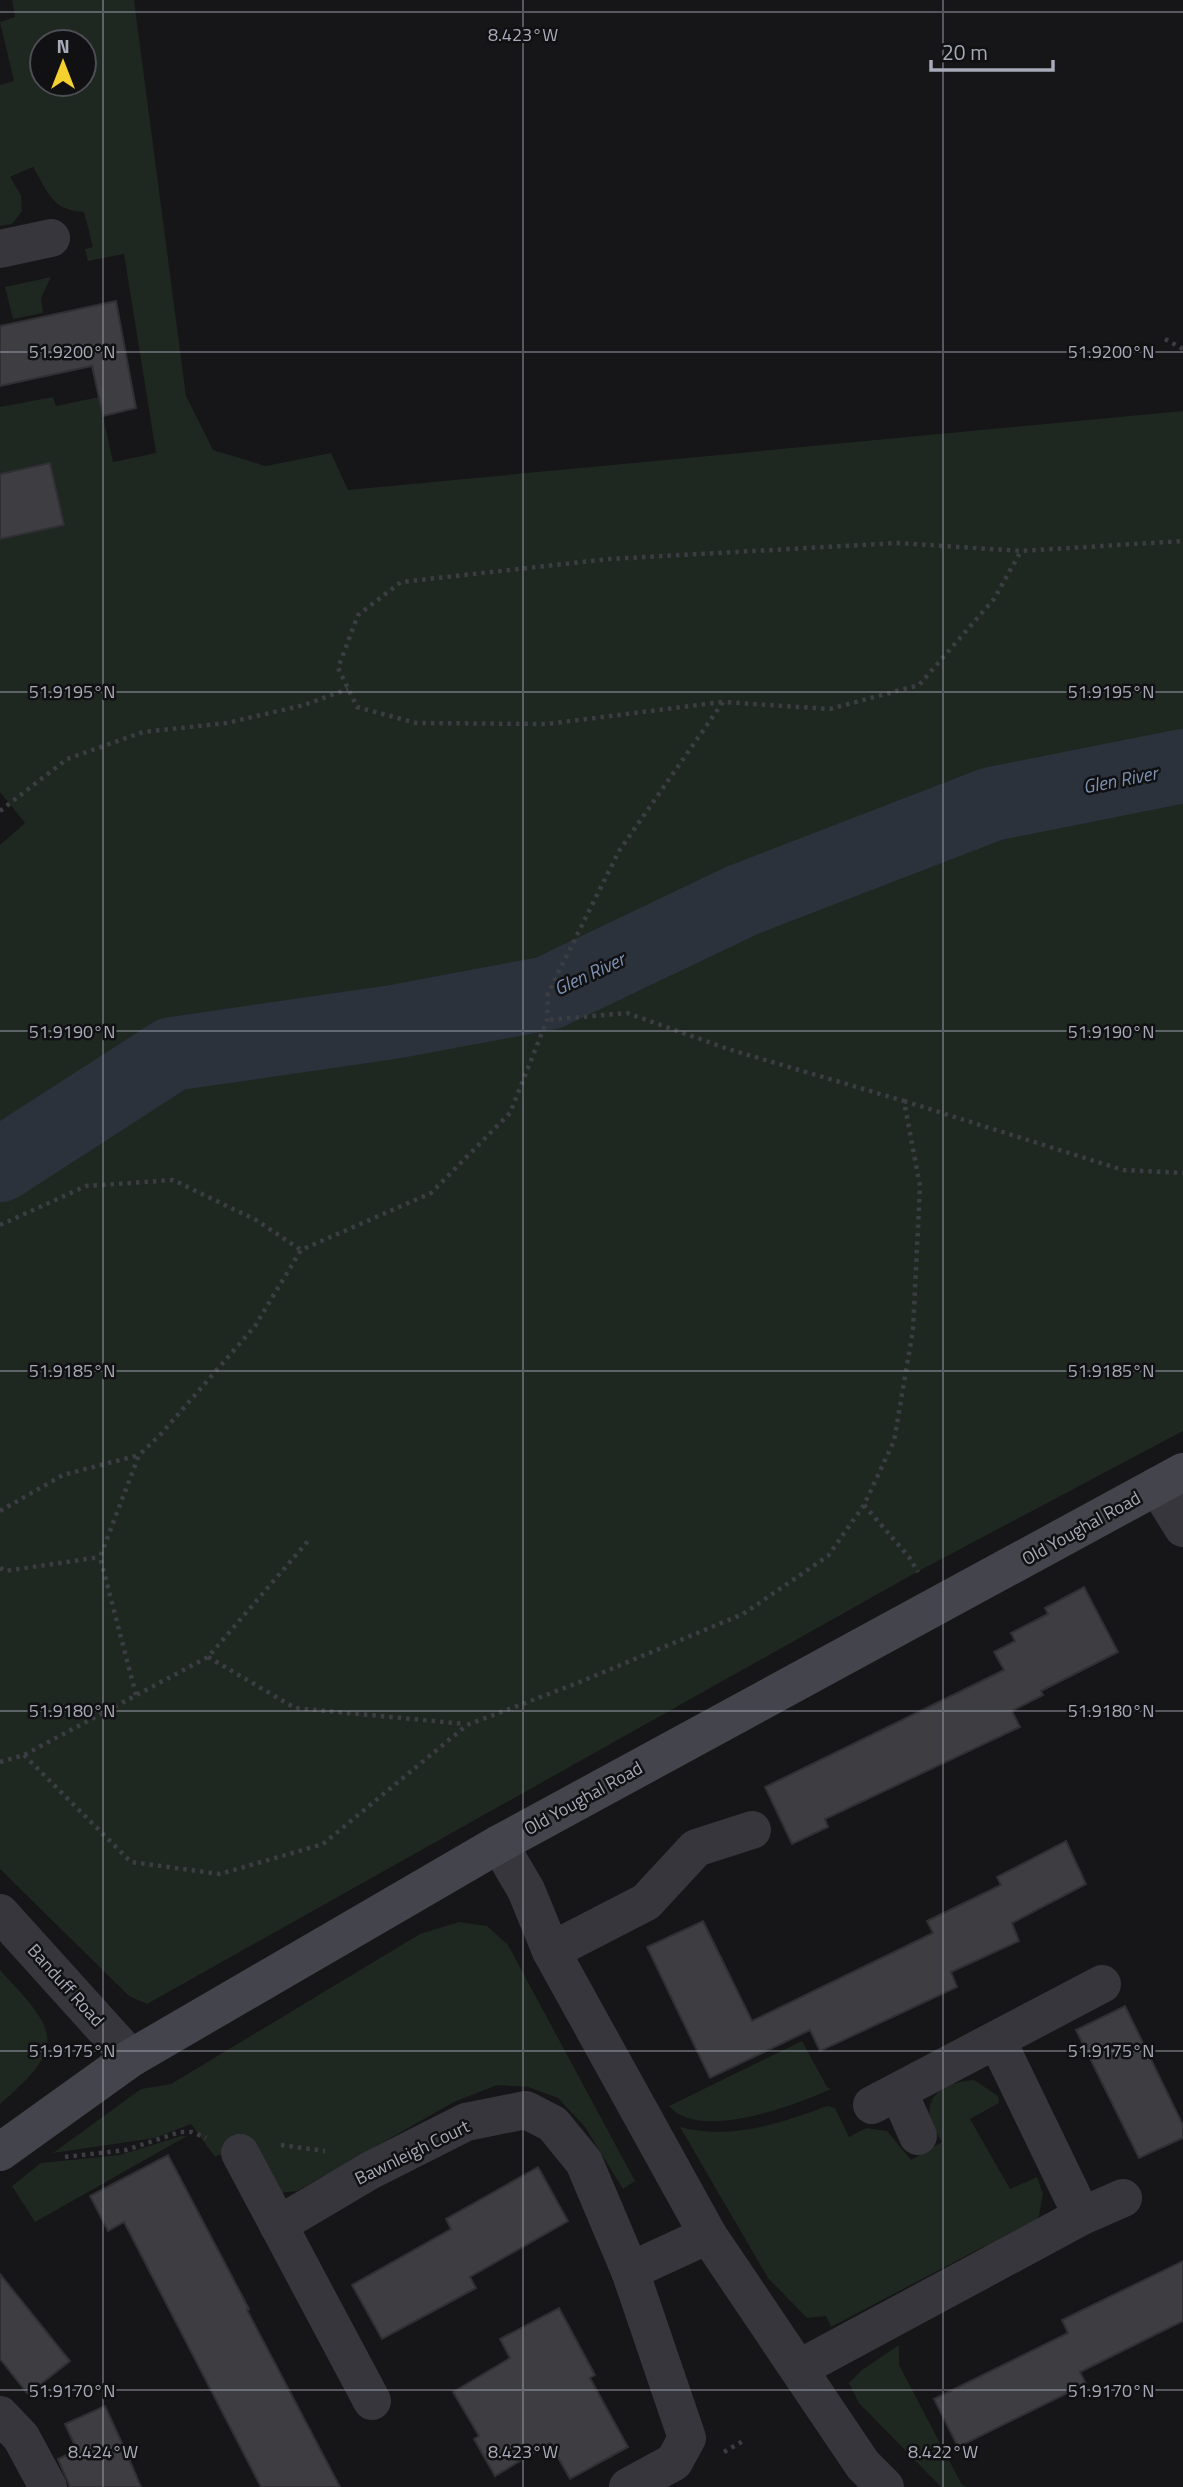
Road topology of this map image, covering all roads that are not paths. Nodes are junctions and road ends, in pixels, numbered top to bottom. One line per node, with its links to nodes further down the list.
1 (51, 238): 2 (street)
2 (0, 249)
3 (1170, 1479): 4 (street); 6 (main road, Old Youghal Road)
4 (1183, 1528)
5 (752, 1830): 8 (street)
6 (499, 1844): 8 (street); 11 (main road, Old Youghal Road)
7 (0, 1913): 11 (street, Banduff Road)
8 (551, 1951): 18 (street)
9 (1102, 1984): 10 (street)
10 (997, 2040): 12 (street); 16 (street)
11 (131, 2058): 13 (main road, Old Youghal Road)
12 (918, 2136)
13 (0, 2152)
14 (240, 2153): 17 (street)
15 (1123, 2198): 16 (street)
16 (1082, 2216): 20 (street)
17 (278, 2225): 19 (street, Bawnleigh Court); 21 (street)
18 (708, 2235): 19 (street); 20 (street)
19 (630, 2271): 24 (street, Bawnleigh Court)
20 (800, 2368): 25 (street)
21 (372, 2401)
22 (0, 2415): 23 (street)
23 (48, 2487)
24 (628, 2487)
25 (885, 2487)

